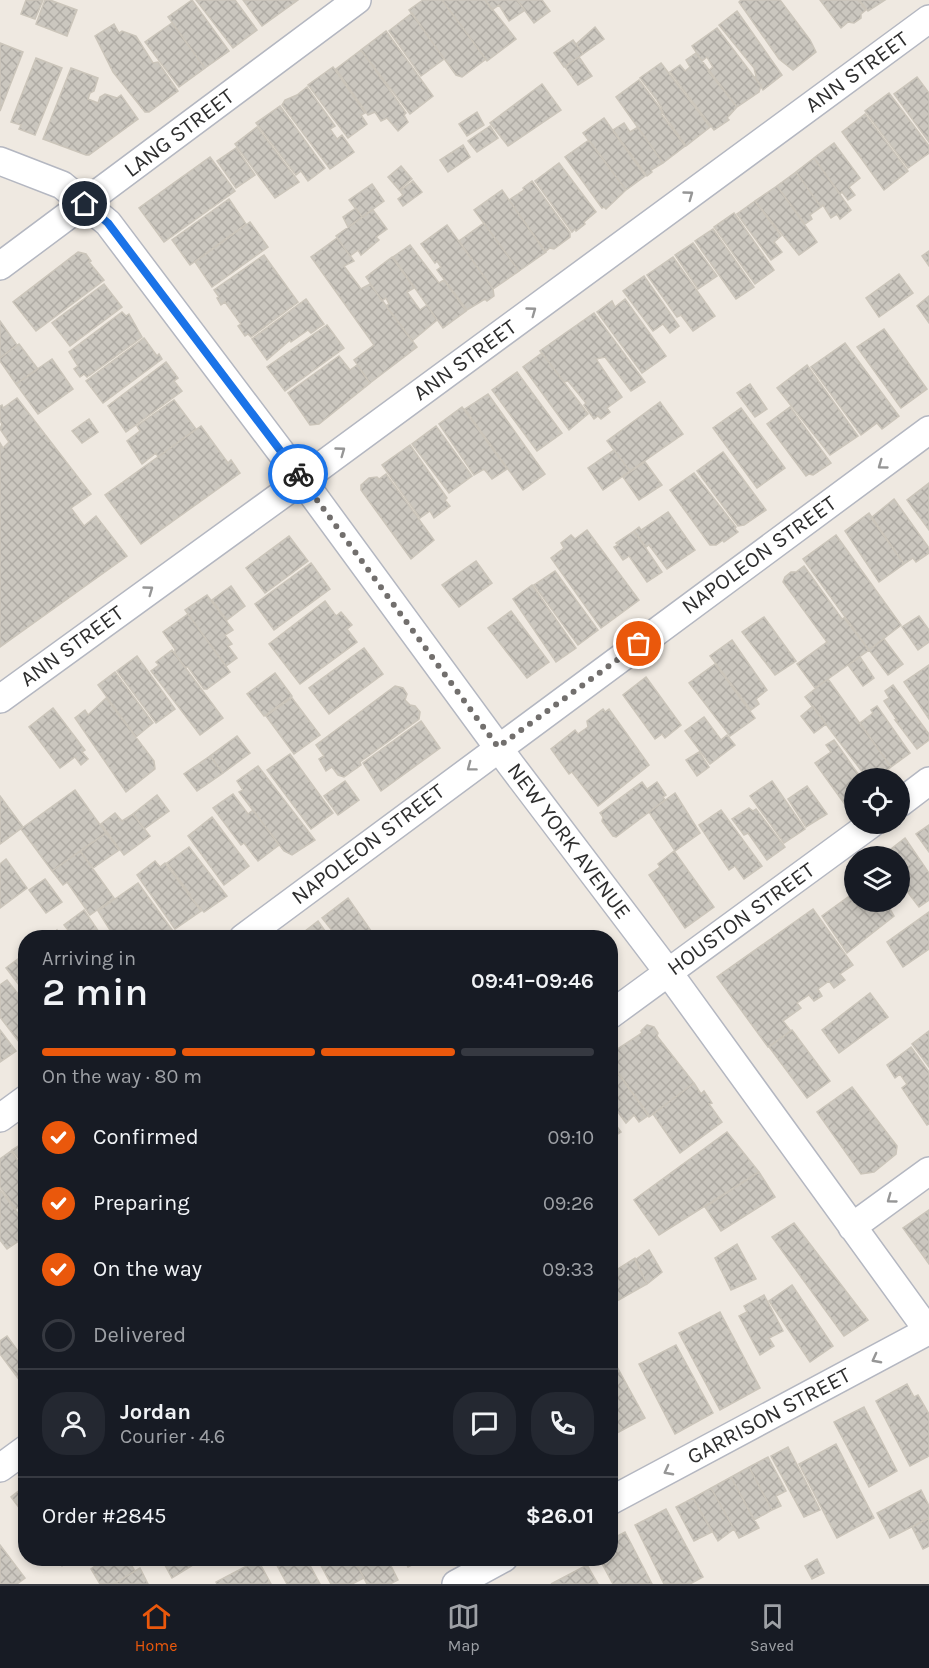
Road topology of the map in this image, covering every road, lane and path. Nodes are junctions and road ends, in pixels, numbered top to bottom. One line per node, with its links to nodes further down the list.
1 (357, 0): 4 (street, LANG STREET)
2 (929, 19): 7 (street, ANN STREET, one-way to 2)
3 (0, 161): 4 (street, NEW YORK AVENUE)
4 (85, 204): 5 (street, LANG STREET); 7 (street, NEW YORK AVENUE)
5 (0, 266)
6 (929, 430): 9 (street, NAPOLEON STREET, one-way to 9)
7 (302, 480): 8 (street, ANN STREET, one-way to 7); 9 (street, NEW YORK AVENUE)
8 (0, 699)
9 (498, 747): 13 (street, NAPOLEON STREET, one-way to 13); 14 (street, NEW YORK AVENUE)
10 (929, 781): 11 (street)
11 (910, 795)
12 (857, 834): 14 (street, HOUSTON STREET)
13 (254, 930)
14 (668, 972): 15 (street, HOUSTON STREET); 19 (street, NEW YORK AVENUE)
15 (618, 1009)
16 (18, 1105): 17 (street)
17 (0, 1118)
18 (929, 1171): 19 (street, one-way to 19)
19 (852, 1227): 20 (street, NEW YORK AVENUE)
20 (928, 1332): 23 (street, GARRISON STREET, one-way to 23)
21 (18, 1455): 22 (street)
22 (0, 1468)
23 (618, 1497)
24 (489, 1566): 25 (street)
25 (456, 1584)

